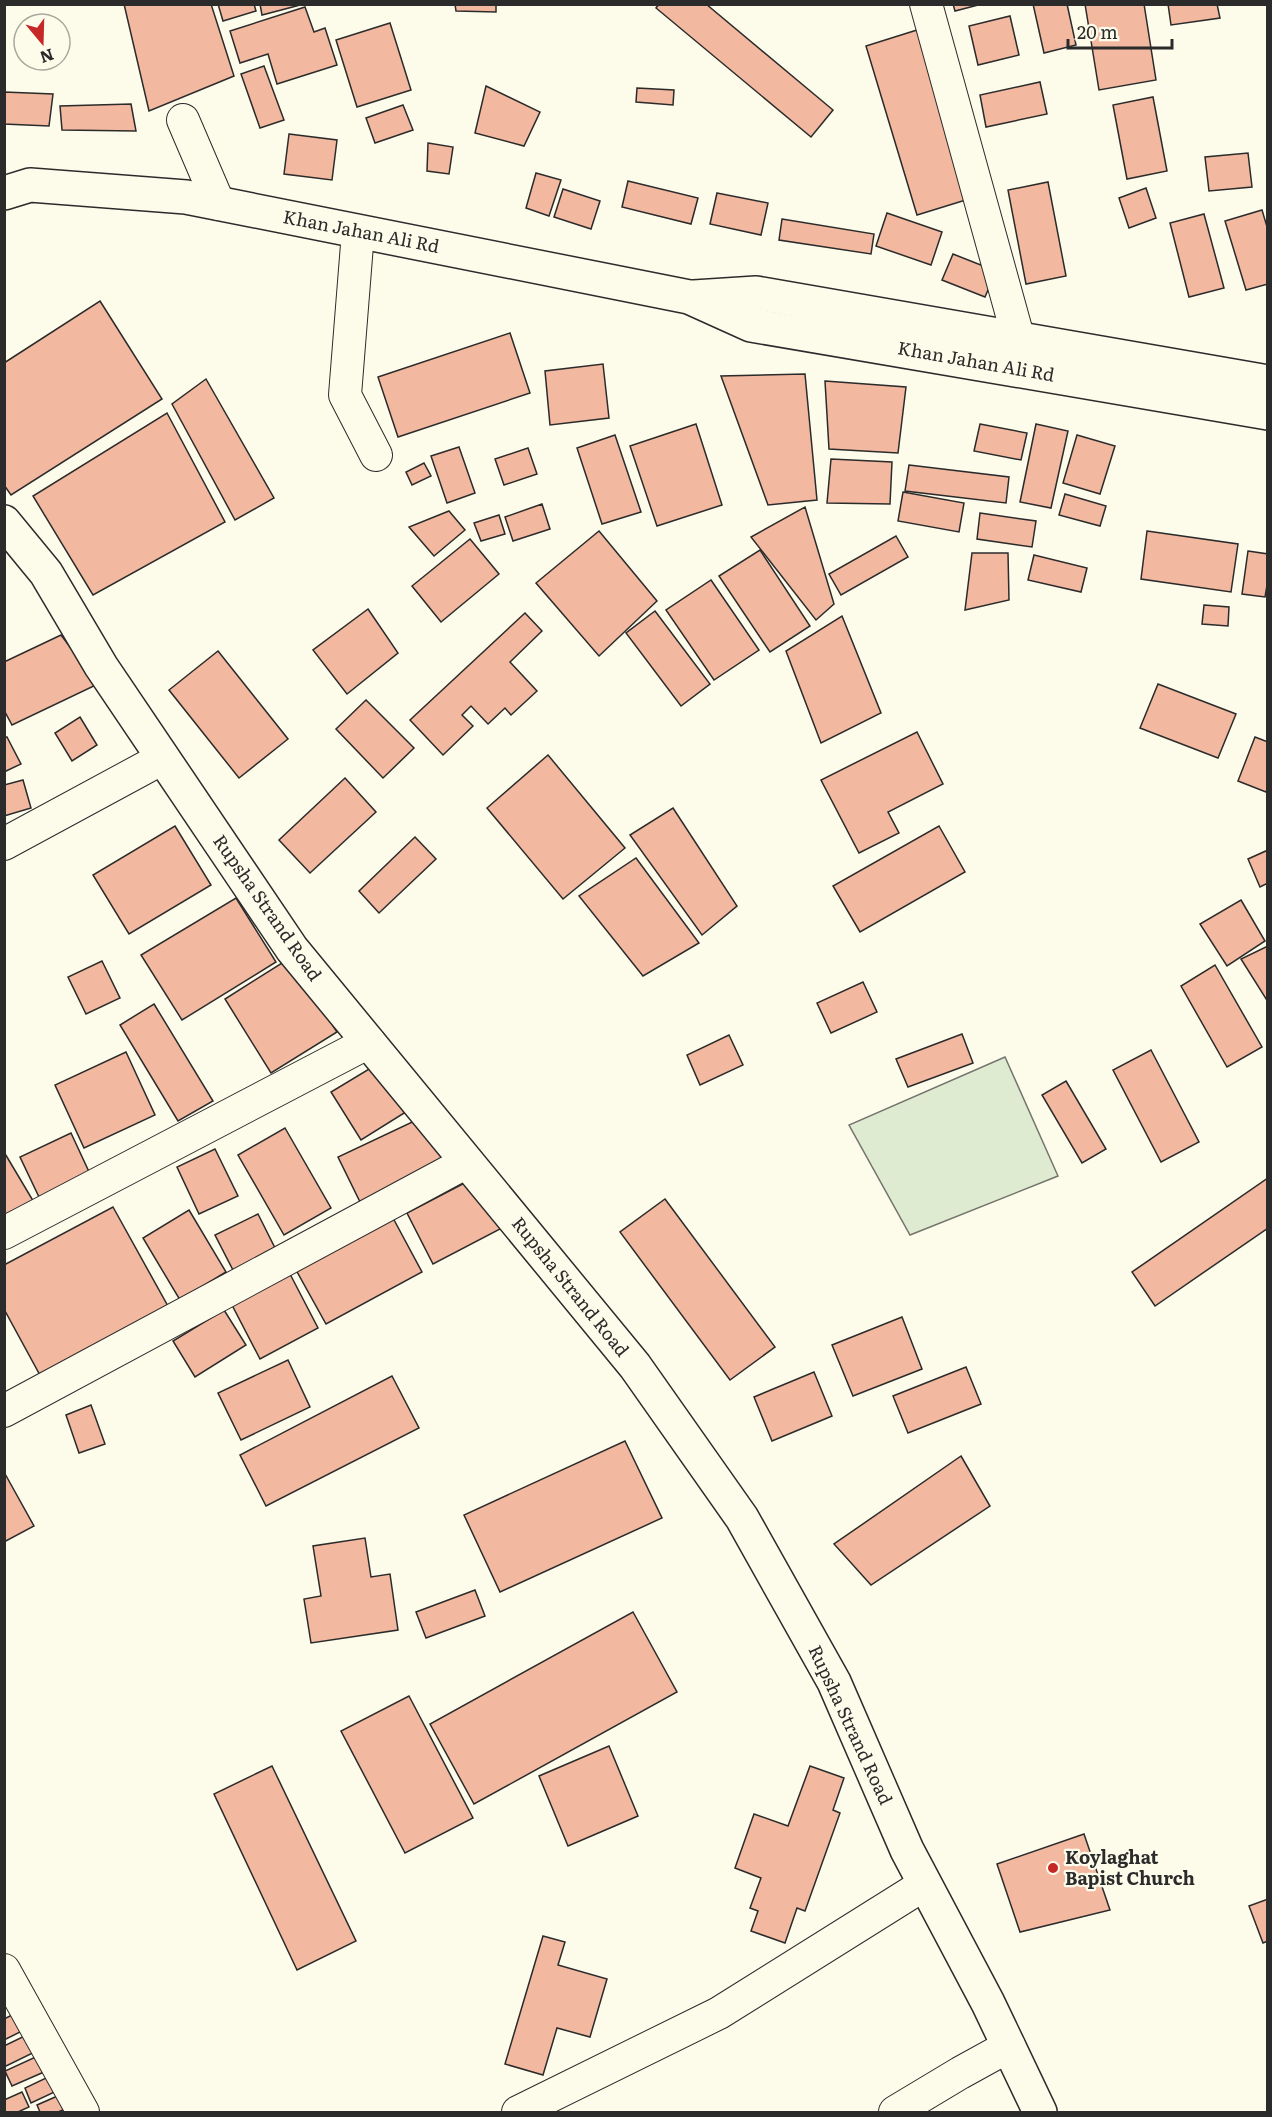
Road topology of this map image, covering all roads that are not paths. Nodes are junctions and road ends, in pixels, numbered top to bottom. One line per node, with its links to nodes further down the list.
1 (926, 4): 7 (street)
2 (183, 120): 4 (street)
3 (13, 183): 4 (main road, Khan Jahan Ali Rd)
4 (219, 204): 5 (main road, Khan Jahan Ali Rd)
5 (358, 232): 6 (main road, Khan Jahan Ali Rd); 11 (street)
6 (689, 297): 7 (main road, Khan Jahan Ali Rd); 8 (main road, Khan Jahan Ali Rd)
7 (1019, 339): 8 (street); 9 (main road, Khan Jahan Ali Rd)
8 (1027, 371): 10 (main road, Khan Jahan Ali Rd)
9 (1268, 382)
10 (1268, 413)
11 (376, 455)
12 (4, 522): 13 (main road, Rupsha Strand Road)
13 (163, 758): 14 (street); 15 (main road, Rupsha Strand Road)
14 (4, 844)
15 (369, 1042): 16 (main road, Rupsha Strand Road); 17 (street)
16 (467, 1161): 18 (street); 19 (main road, Rupsha Strand Road)
17 (4, 1233)
18 (4, 1411)
19 (925, 1884): 21 (main road, Rupsha Strand Road); 23 (street)
20 (4, 1970): 22 (street)
21 (1009, 2046): 24 (street); 25 (main road, Rupsha Strand Road)
22 (83, 2112)
23 (518, 2112)
24 (895, 2112)
25 (1040, 2112)

